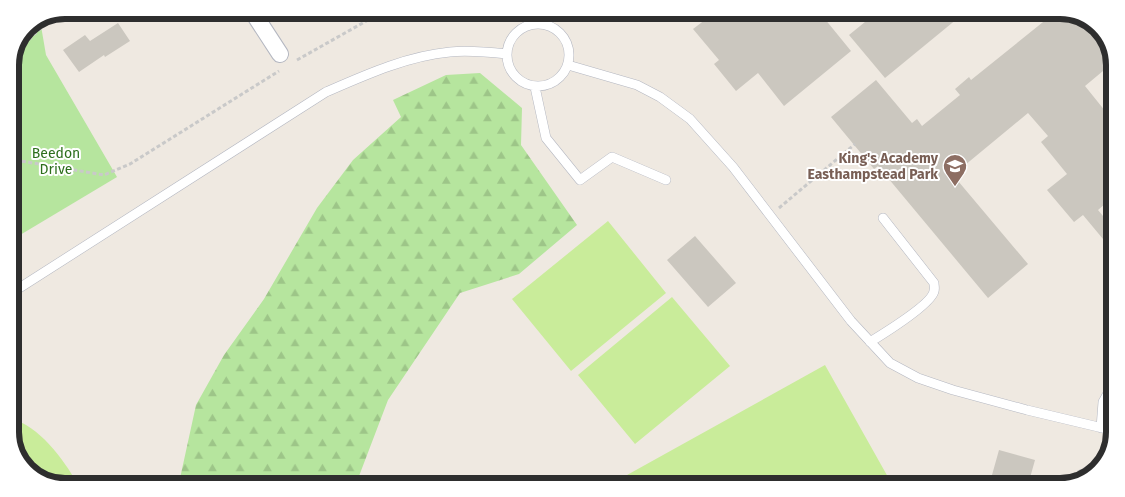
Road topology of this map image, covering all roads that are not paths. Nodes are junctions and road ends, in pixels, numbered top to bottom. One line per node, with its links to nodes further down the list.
1 (256, 19): 5 (street)
2 (536, 19): 3 (lane)
3 (535, 24): 4 (lane); 6 (lane)
4 (507, 54): 7 (lane); 10 (lane)
5 (280, 62)
6 (568, 65): 7 (lane); 11 (lane)
7 (534, 86): 8 (lane)
8 (666, 180)
9 (883, 218): 11 (lane)
10 (19, 288)
11 (870, 342): 13 (lane)
12 (1106, 397): 13 (lane)
13 (1100, 428): 14 (lane)
14 (1106, 429)

